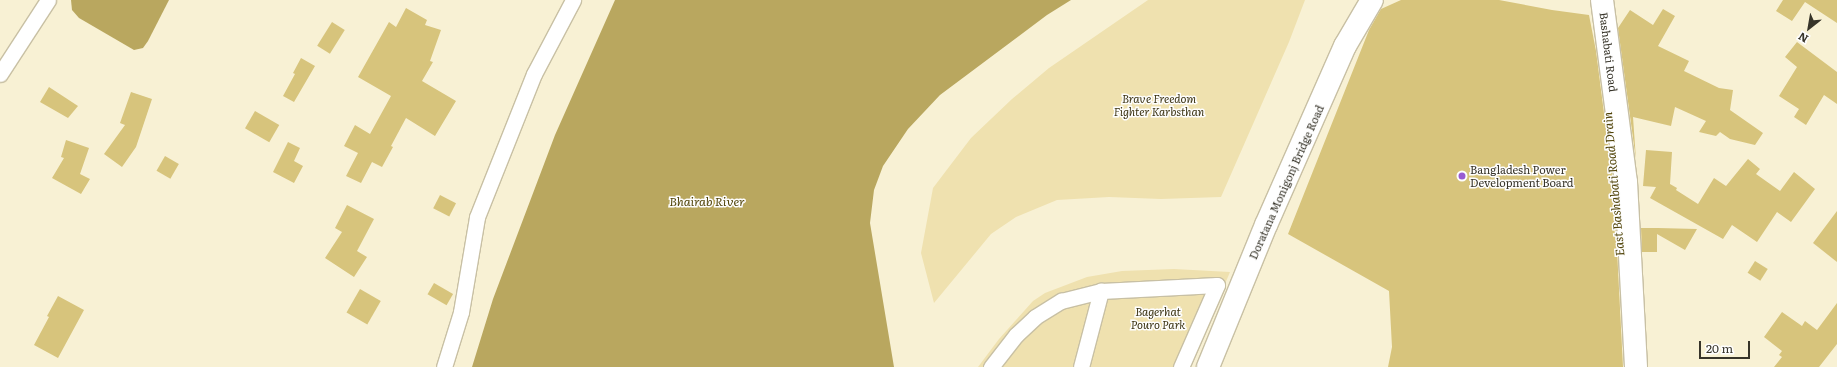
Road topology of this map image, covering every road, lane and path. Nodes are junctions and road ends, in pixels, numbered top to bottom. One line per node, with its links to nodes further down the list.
1 (48, 0): 5 (street)
2 (573, 0): 8 (street)
3 (1372, 0): 11 (main road, Doratana Monigonj Bridge Road)
4 (1602, 0): 12 (main road, Bashabati Road)
5 (0, 74)
6 (1101, 291): 7 (street); 9 (street); 10 (street)
7 (994, 366)
8 (444, 367)
9 (1081, 367)
10 (1181, 367)
11 (1208, 367)
12 (1636, 367)

